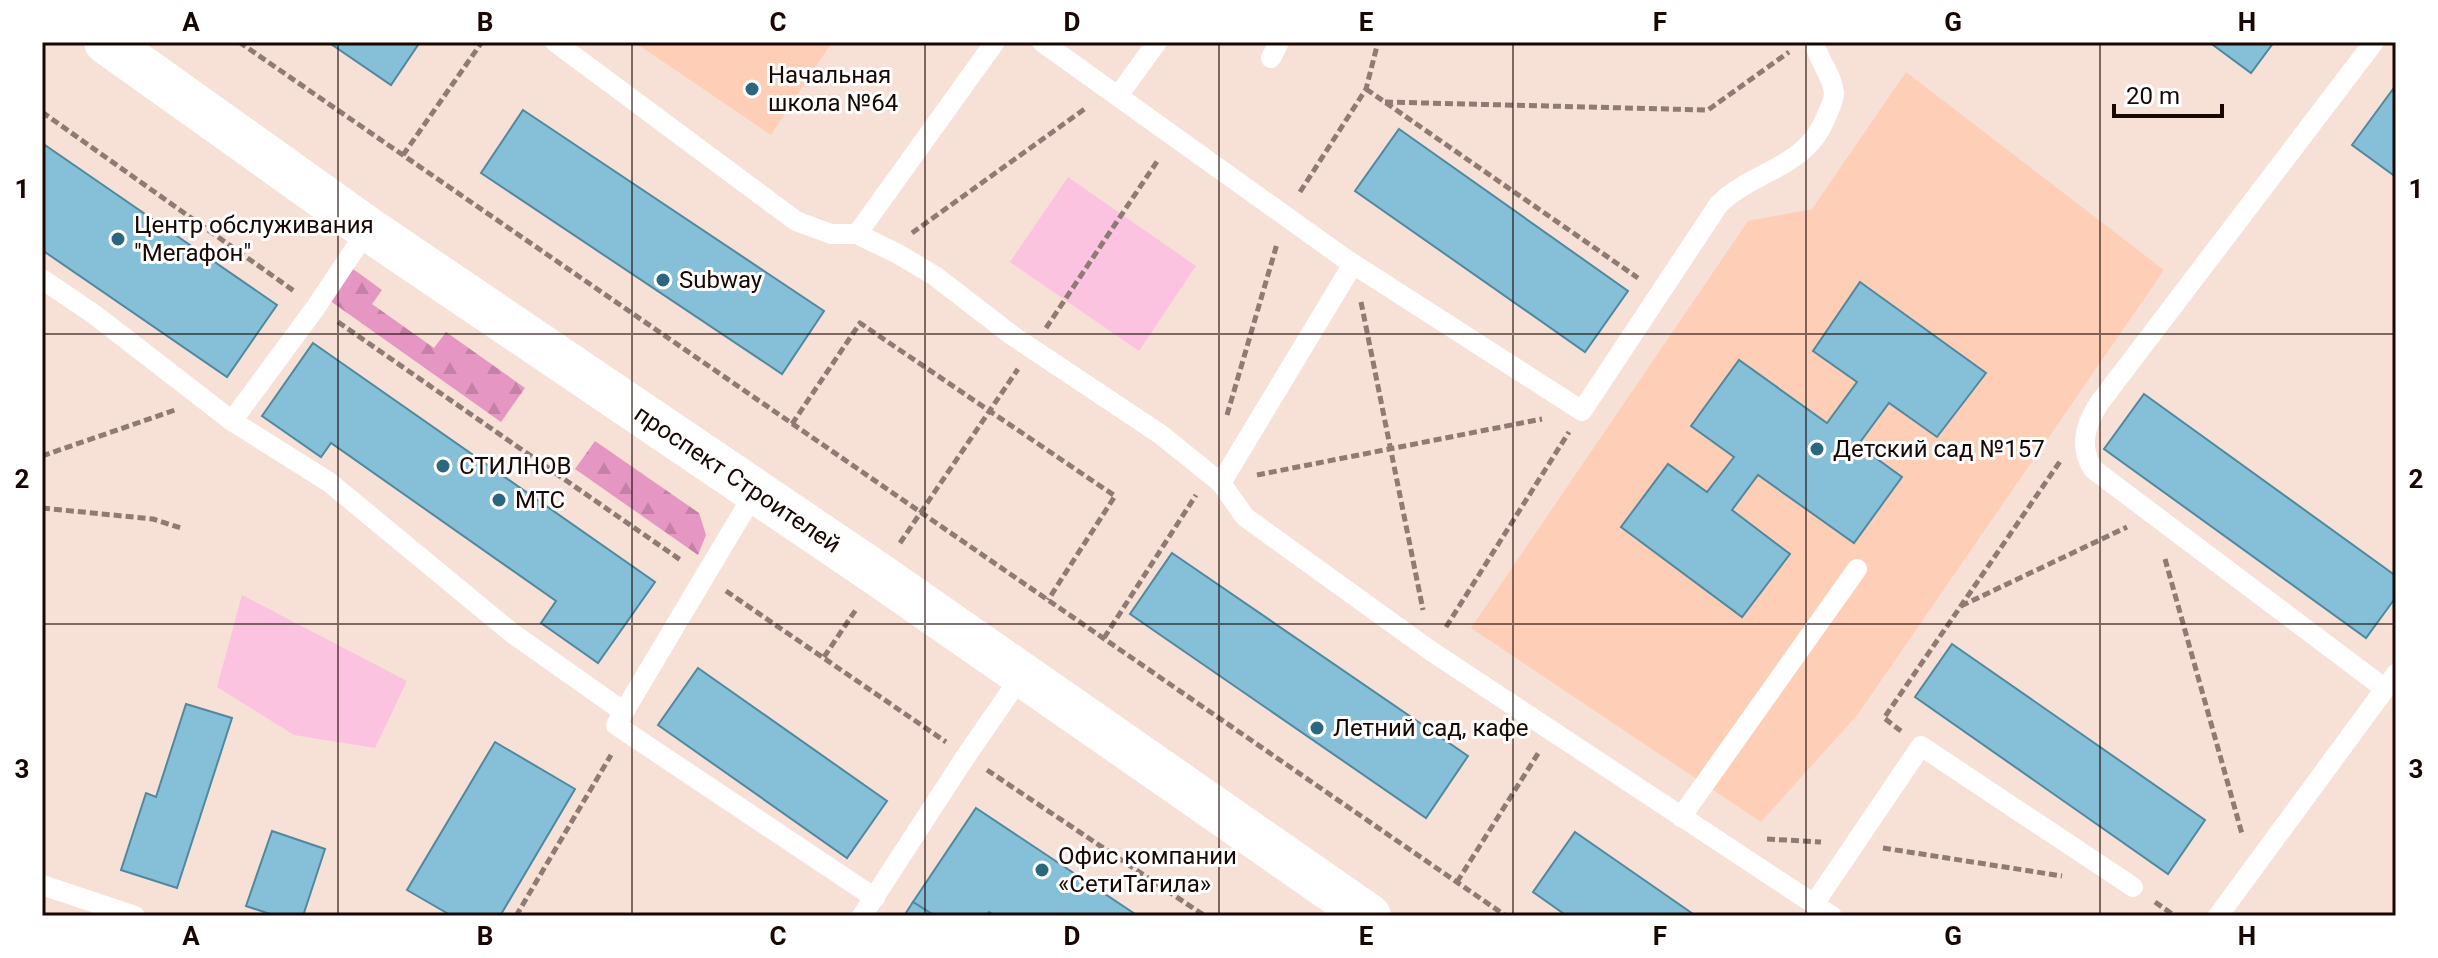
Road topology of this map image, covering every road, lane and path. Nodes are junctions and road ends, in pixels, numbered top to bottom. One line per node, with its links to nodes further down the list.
1 (106, 42): 19 (street, проспект Строителей)
2 (239, 42): 17 (path)
3 (482, 42): 17 (path)
4 (555, 42): 20 (lane)
5 (995, 42): 20 (lane)
6 (1042, 42): 13 (lane)
7 (1157, 42): 13 (lane)
8 (1378, 42): 12 (path)
9 (1814, 42): 24 (lane)
10 (2374, 42): 30 (lane)
11 (1791, 51): 14 (path)
12 (1366, 89): 14 (path); 18 (path)
13 (1114, 94): 16 (lane); 21 (path)
14 (1385, 102): 24 (path)
15 (42, 112): 25 (path)
16 (1174, 136): 18 (lane); 26 (path)
17 (403, 155): 32 (path)
18 (1285, 216): 22 (lane); 35 (path)
19 (368, 229): 25 (lane); 36 (street, проспект Строителей)
20 (857, 234): 21 (lane)
21 (889, 249): 26 (lane)
22 (1353, 264): 29 (lane); 33 (path); 35 (lane)
23 (42, 279): 27 (lane)
24 (1660, 293): 29 (lane)
25 (316, 307): 31 (lane); 43 (path)
26 (1032, 349): 28 (path); 35 (lane)
27 (202, 400): 31 (lane); 34 (path)
28 (989, 411): 32 (path); 39 (path); 44 (path)
29 (1582, 411): 33 (path); 47 (path)
30 (2087, 420): 40 (lane); 45 (path)
31 (232, 421): 50 (lane)
32 (792, 424): 39 (path)
33 (1391, 449): 35 (path); 47 (path)
34 (42, 456)
35 (1215, 478): 47 (lane)
36 (755, 492): 43 (lane); 48 (street, проспект Строителей)
37 (1194, 497): 46 (path)
38 (42, 508): 41 (path)
39 (921, 512): 44 (path)
40 (2152, 515): 45 (path); 49 (lane); 57 (path)
41 (181, 528)
42 (1857, 569): 54 (lane)
43 (706, 577): 50 (lane); 53 (path)
44 (1048, 600): 46 (path)
45 (1961, 606): 52 (path)
46 (1104, 638): 59 (path)
47 (1431, 651): 51 (lane)
48 (1022, 675): 53 (lane); 68 (street, проспект Строителей)
49 (2390, 681): 57 (lane)
50 (625, 722): 62 (lane); 65 (path)
51 (1553, 731): 54 (lane); 59 (path)
52 (1921, 746): 56 (lane); 61 (lane)
53 (966, 756): 62 (lane); 67 (path)
54 (1681, 817): 55 (lane)
55 (1710, 836): 56 (path); 63 (lane)
56 (1855, 844): 58 (path); 63 (lane)
57 (2252, 870): 71 (lane)
58 (2071, 878)
59 (1457, 882): 69 (path)
60 (42, 885): 64 (lane)
61 (2133, 887)
62 (875, 898): 66 (lane)
63 (1814, 904): 70 (lane)
64 (135, 916)
65 (516, 916)
66 (862, 916)
67 (1205, 916)
68 (1369, 916)
69 (1506, 916)
70 (1832, 916)
71 (2218, 916)

